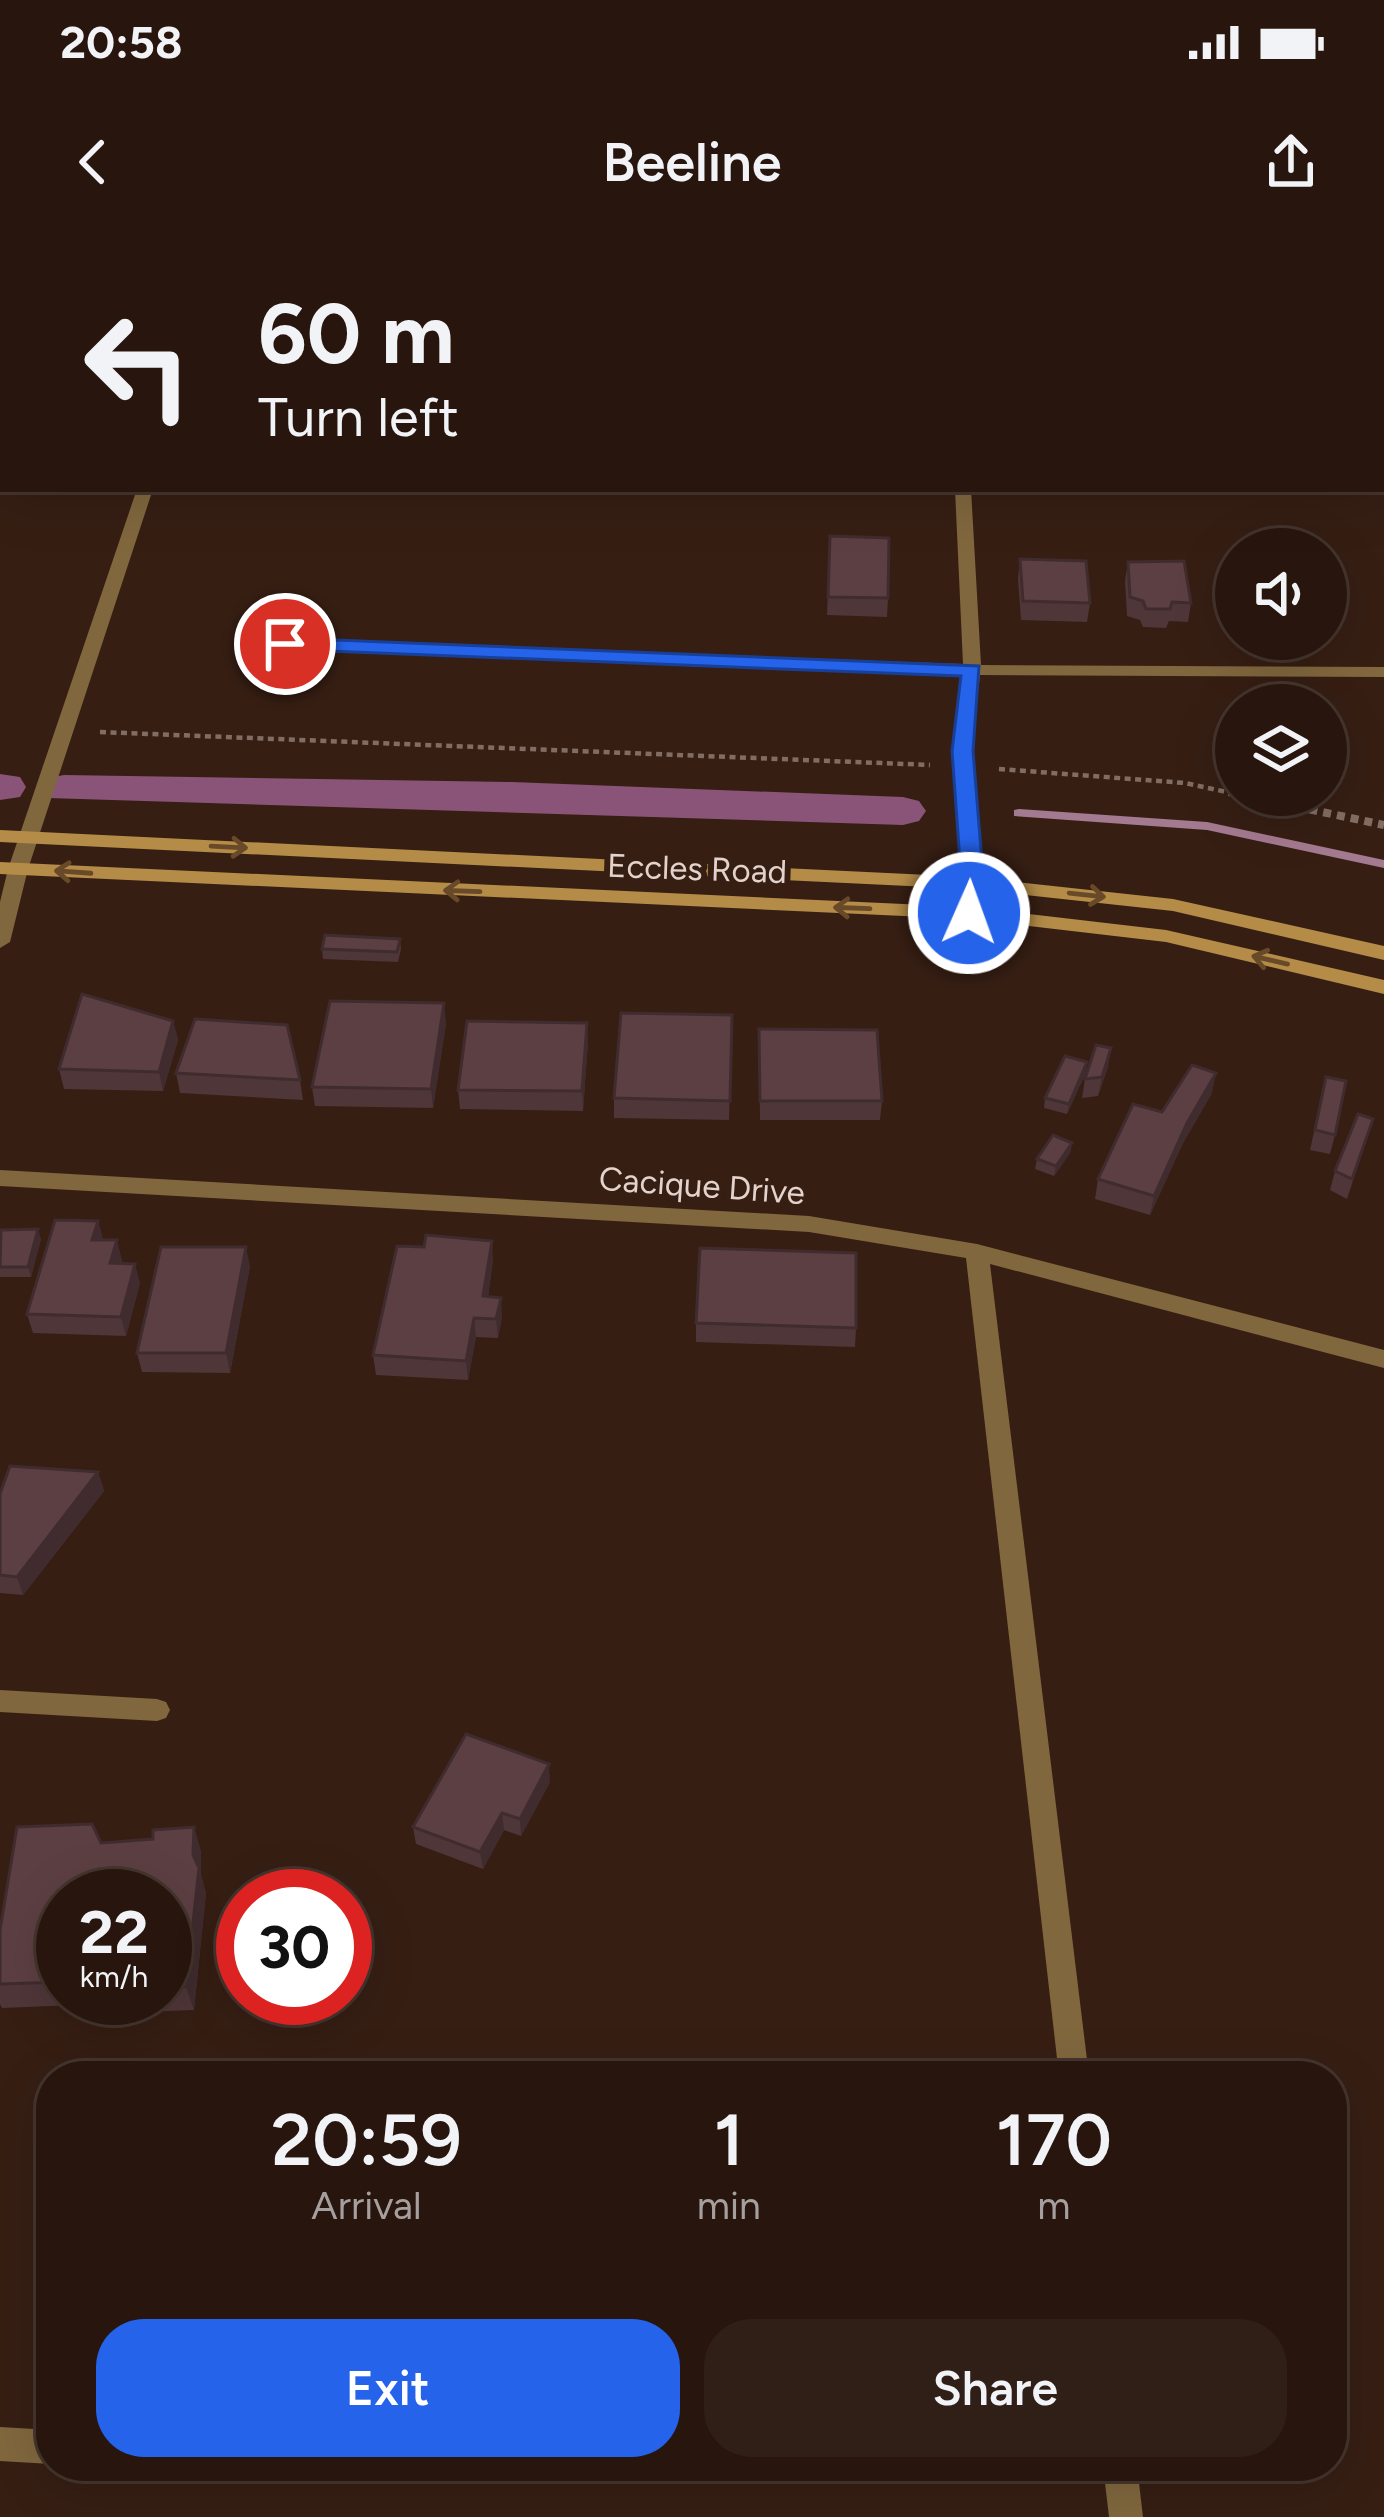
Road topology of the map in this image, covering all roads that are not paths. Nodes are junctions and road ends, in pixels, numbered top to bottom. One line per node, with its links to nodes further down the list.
1 (144, 492): 7 (street)
2 (964, 492): 4 (street)
3 (285, 644): 4 (street)
4 (972, 670): 5 (street); 9 (street)
5 (1384, 672)
6 (0, 836): 7 (street, Eccles Road)
7 (28, 836): 8 (street); 9 (street, Eccles Road, one-way to 9)
8 (9, 868): 10 (street, Eccles Road, one-way to 8); 11 (street)
9 (971, 883): 10 (street); 12 (street, Eccles Road, one-way to 12)
10 (969, 913): 13 (street, Eccles Road, one-way to 10)
11 (0, 942)
12 (1384, 953)
13 (1384, 987)
14 (0, 1178): 15 (street, Cacique Drive)
15 (977, 1252): 16 (street, Cacique Drive); 19 (street)
16 (1384, 1359)
17 (0, 1700): 18 (street)
18 (157, 1710)
19 (1072, 2061)
20 (0, 2444): 21 (street)
21 (36, 2446)
22 (1122, 2481): 23 (street)
23 (1126, 2517)

